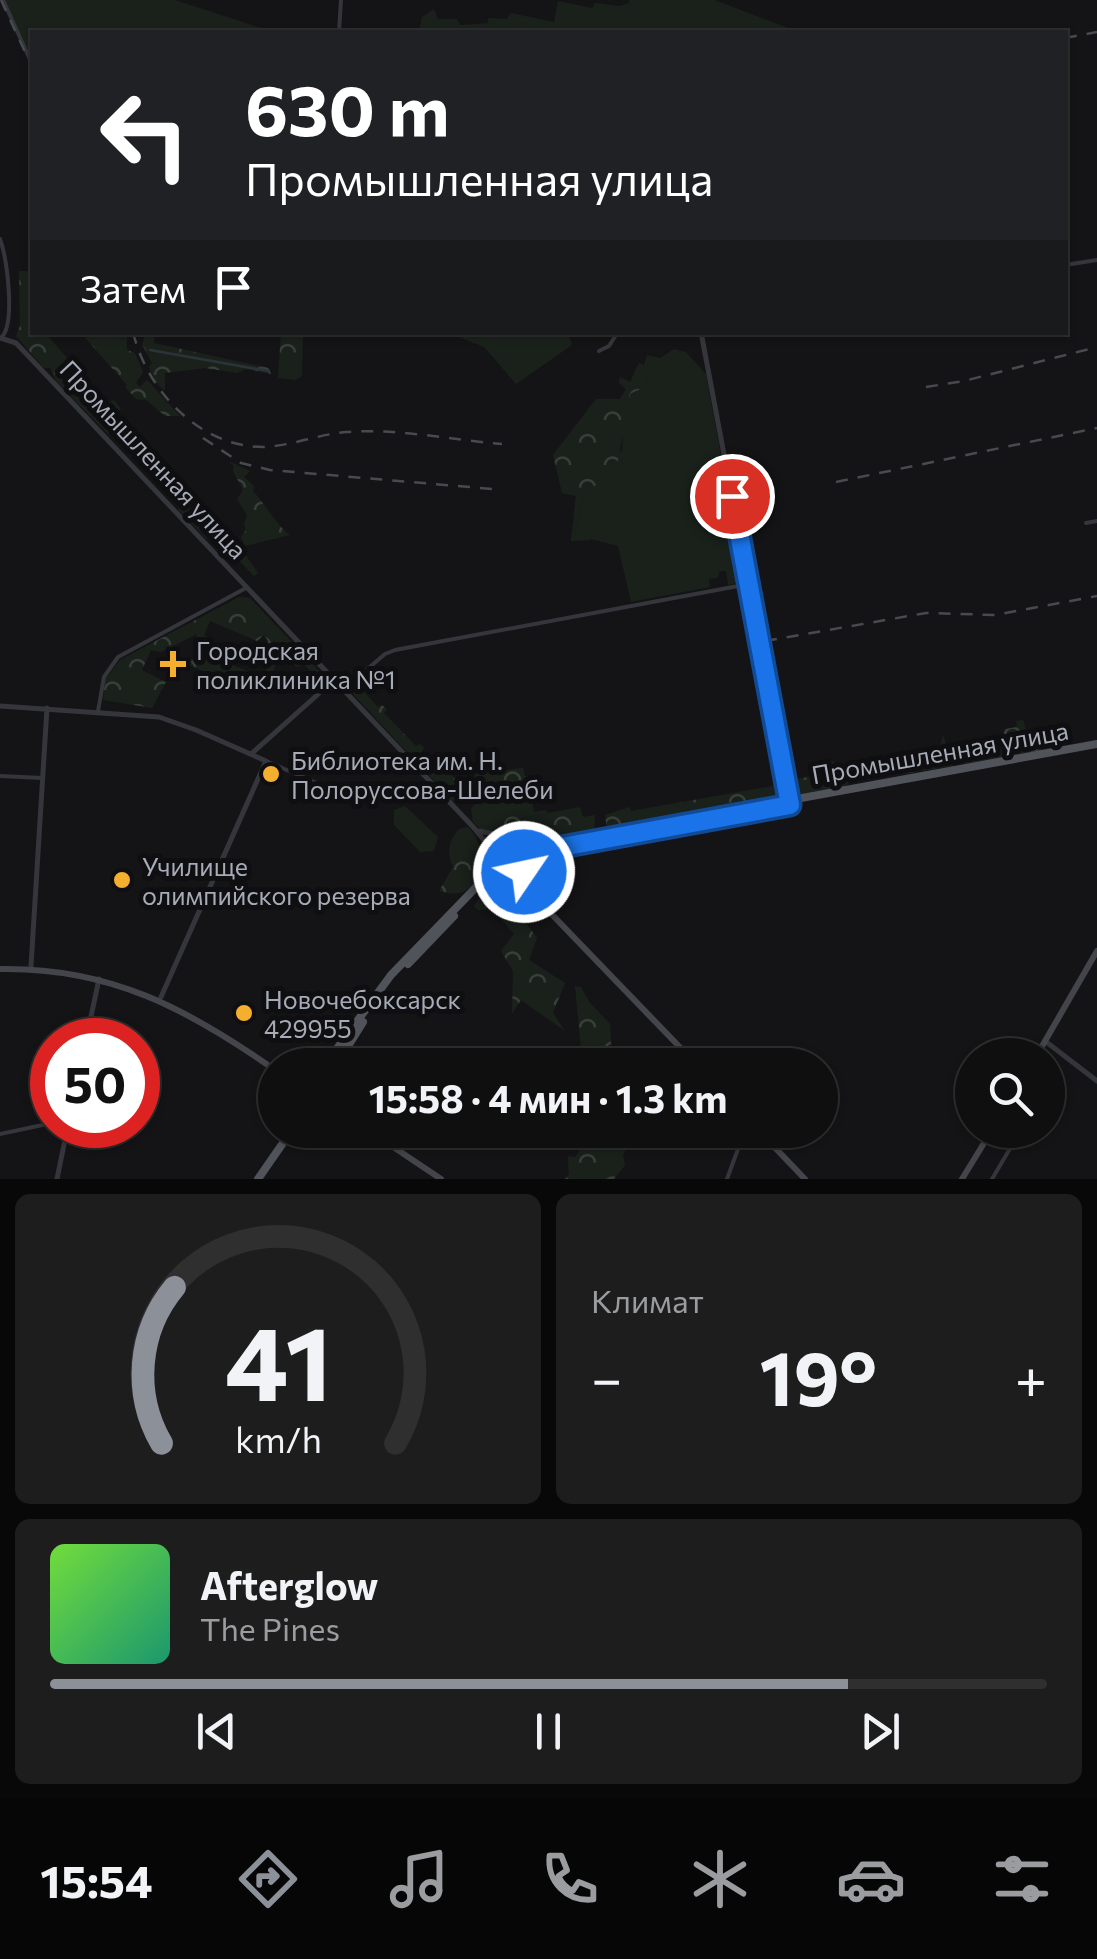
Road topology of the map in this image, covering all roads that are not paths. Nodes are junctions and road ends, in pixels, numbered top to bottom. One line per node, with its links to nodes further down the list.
1 (3, 0): 4 (street)
2 (342, 0): 3 (street)
3 (339, 30)
4 (30, 60)
5 (0, 239): 8 (street)
6 (1097, 260): 7 (street)
7 (1068, 265)
8 (9, 326): 11 (street); 12 (street)
9 (616, 335): 13 (street)
10 (702, 335): 16 (street, Промышленная улица)
11 (1, 338): 12 (street)
12 (16, 342): 17 (street, Промышленная улица)
13 (599, 351)
14 (1097, 522): 15 (street)
15 (1086, 524)
16 (749, 584): 19 (street); 29 (street, Промышленная улица)
17 (247, 587): 18 (street, Промышленная улица); 22 (street)
18 (334, 680): 19 (street, Промышленная улица); 24 (street)
19 (343, 690): 30 (street, Промышленная улица)
20 (0, 706): 21 (street)
21 (47, 708): 22 (street); 27 (street)
22 (98, 711): 24 (street)
23 (1097, 746): 29 (main road, Промышленная улица)
24 (252, 754): 25 (street)
25 (266, 761): 28 (street); 44 (street)
26 (0, 776): 27 (street)
27 (43, 778): 42 (street)
28 (326, 786)
29 (792, 799): 31 (main road, Промышленная улица)
30 (475, 828): 32 (street); 34 (street, Промышленная улица)
31 (606, 836): 33 (main road, Промышленная улица); 35 (main road, Промышленная улица)
32 (510, 837): 33 (main road); 34 (main road)
33 (521, 841): 35 (main road)
34 (494, 857): 36 (main road); 37 (main road)
35 (526, 862): 36 (main road); 38 (main road)
36 (509, 871): 37 (main road); 38 (main road)
37 (478, 888): 39 (main road)
38 (532, 890): 49 (main road)
39 (469, 897): 47 (main road); 48 (main road)
40 (1097, 952): 46 (main road)
41 (0, 968): 42 (main road)
42 (30, 968): 43 (main road)
43 (99, 978): 44 (main road); 45 (street)
44 (160, 998): 51 (main road)
45 (91, 1018)
46 (1047, 1038)
47 (337, 1048)
48 (347, 1048)
49 (680, 1048)
50 (1065, 1056): 52 (street)
51 (258, 1057)
52 (1097, 1081)
53 (30, 1128): 54 (street)
54 (0, 1134)
55 (63, 1148): 62 (street)
56 (276, 1148): 63 (main road)
57 (393, 1148): 64 (main road)
58 (738, 1148): 65 (street)
59 (775, 1148): 66 (main road)
60 (981, 1148): 67 (main road)
61 (1011, 1148): 68 (street)
62 (57, 1179)
63 (255, 1179)
64 (439, 1179)
65 (727, 1179)
66 (805, 1179)
67 (962, 1179)
68 (992, 1179)

